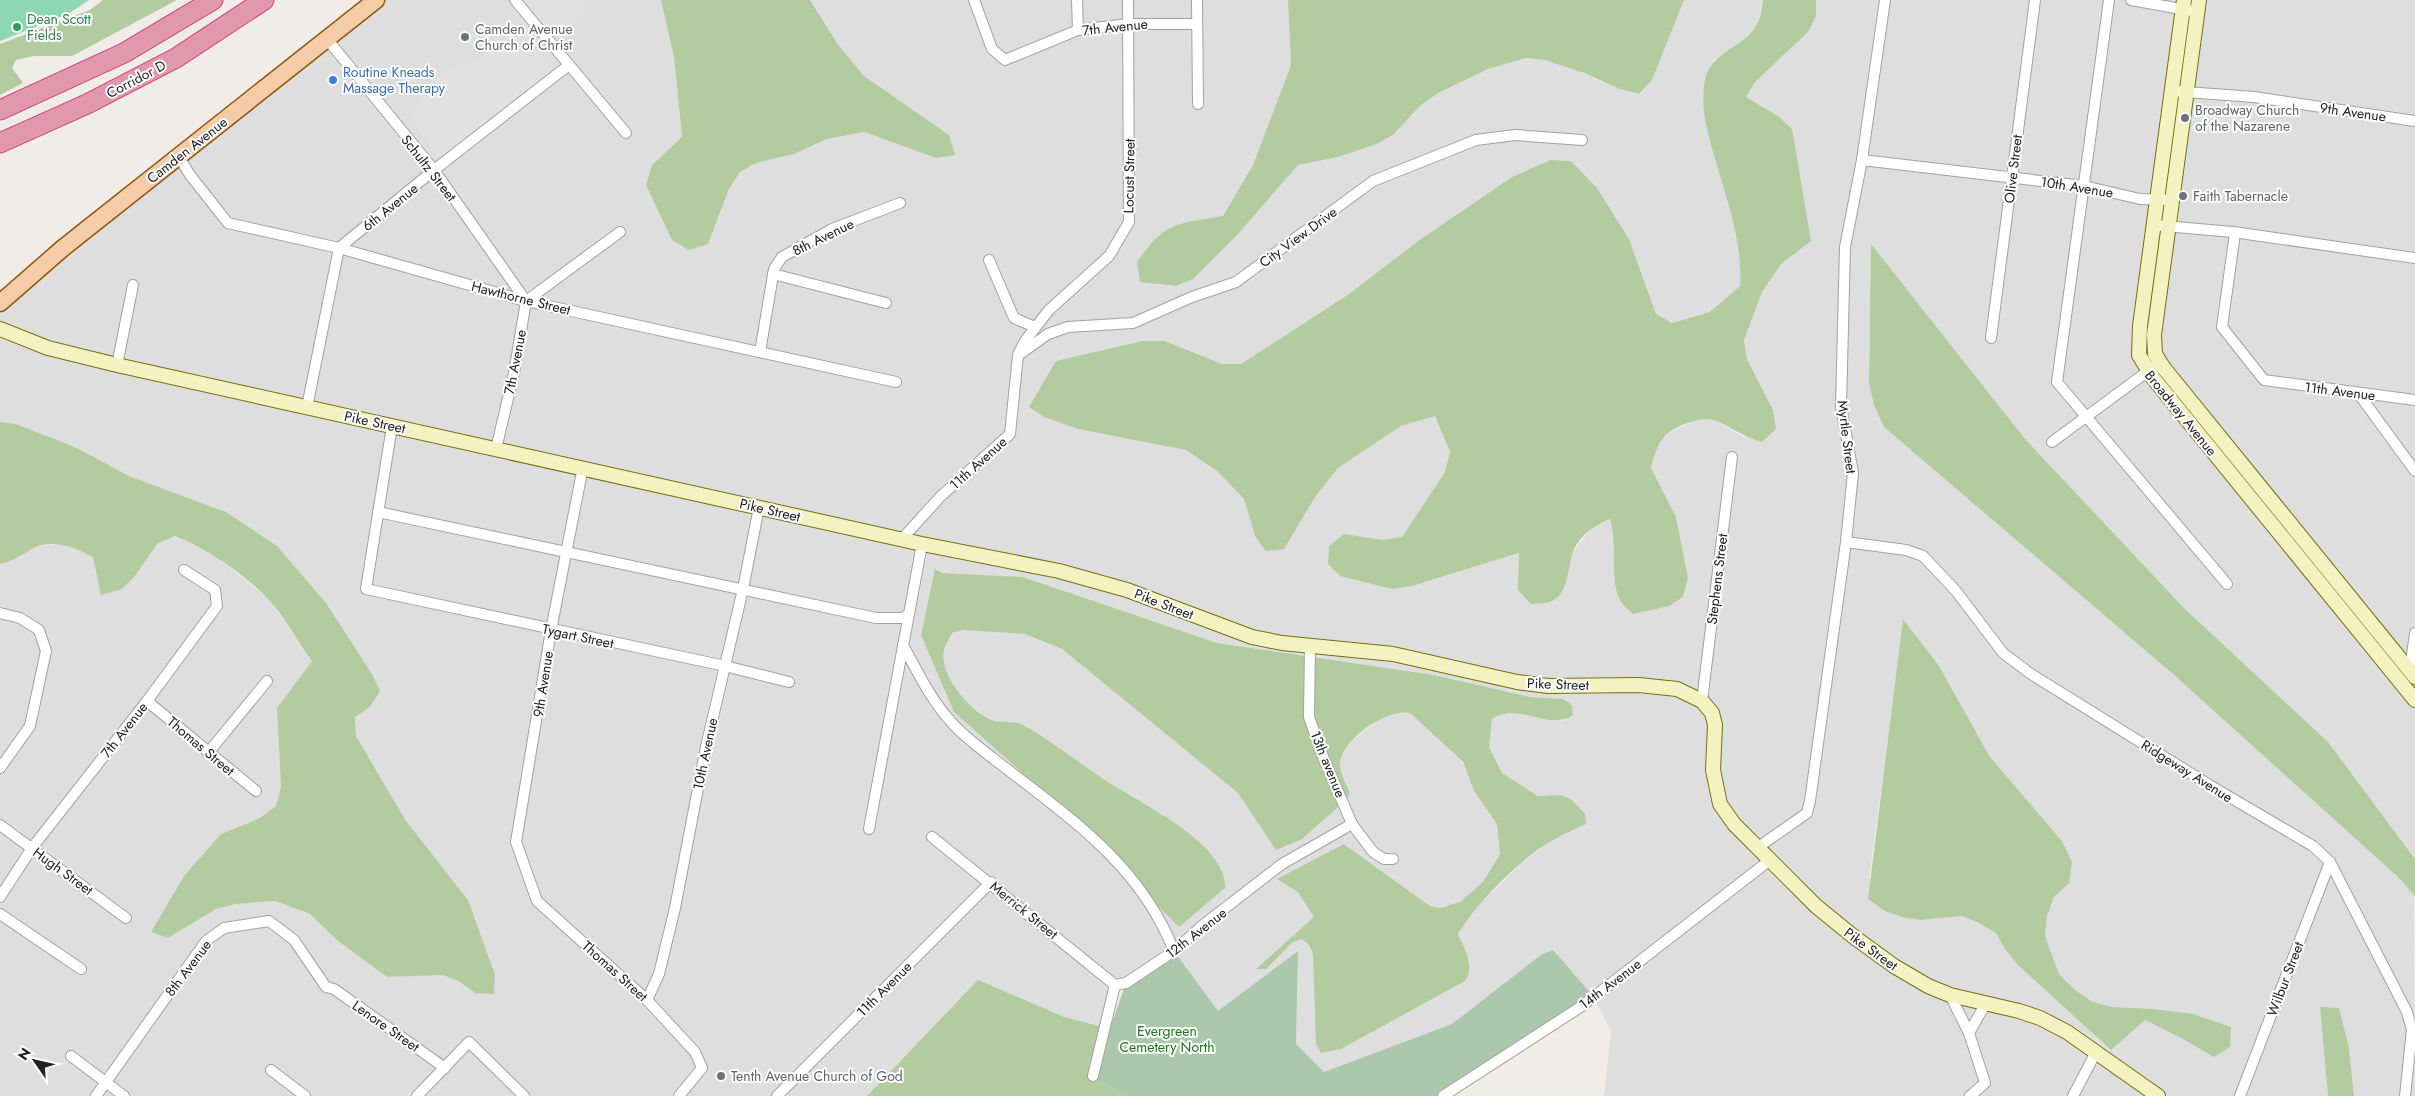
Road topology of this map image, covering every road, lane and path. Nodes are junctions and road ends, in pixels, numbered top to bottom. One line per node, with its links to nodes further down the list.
1 (213, 0): 23 (highway, Corridor D)
2 (264, 0): 27 (highway, Corridor D)
3 (376, 0): 18 (main road, Camden Avenue)
4 (515, 0): 19 (street)
5 (974, 0): 17 (street, 7th Avenue)
6 (1078, 0): 17 (street)
7 (1128, 0): 15 (street, Locust Street)
8 (1197, 0): 16 (street)
9 (1885, 0): 29 (street, Myrtle Street)
10 (2035, 0): 31 (street, Olive Street)
11 (2109, 0): 32 (street)
12 (2131, 0): 13 (street)
13 (2184, 5): 14 (street); 20 (main road, Broadway Avenue)
14 (2199, 6): 21 (main road, Broadway Avenue)
15 (1128, 24): 16 (street, 7th Avenue); 17 (street, 7th Avenue); 48 (street, Locust Street)
16 (1196, 24): 22 (street)
17 (1078, 30)
18 (327, 39): 28 (main road, Camden Avenue); 30 (street, Schultz Street)
19 (569, 65): 25 (street); 30 (street, 6th Avenue)
20 (2172, 91): 21 (street, 9th Avenue); 33 (main road, Broadway Avenue)
21 (2187, 93): 24 (street, 9th Avenue); 34 (main road, Broadway Avenue)
22 (1198, 104)
23 (0, 110)
24 (2415, 121)
25 (626, 133)
26 (1582, 140): 53 (street, City View Drive)
27 (0, 143)
28 (179, 157): 40 (street, Hawthorne Street); 46 (main road, Camden Avenue)
29 (1862, 160): 31 (street, 10th Avenue); 71 (street, Myrtle Street)
30 (434, 170): 40 (street, 6th Avenue); 45 (street, Schultz Street)
31 (2012, 178): 32 (street, 10th Avenue); 50 (street, Olive Street)
32 (2084, 186): 33 (street, 10th Avenue); 61 (street)
33 (2157, 198): 34 (street, 10th Avenue); 36 (main road, Broadway Avenue)
34 (2172, 200): 37 (main road, Broadway Avenue)
35 (900, 203): 43 (street, 8th Avenue)
36 (2154, 225): 37 (street); 56 (main road, Broadway Avenue)
37 (2168, 227): 39 (street); 54 (main road, Broadway Avenue)
38 (620, 232): 45 (street)
39 (2236, 233): 41 (street); 58 (street, 11th Avenue)
40 (339, 248): 45 (street, Hawthorne Street); 60 (street)
41 (2415, 258)
42 (989, 260): 48 (street)
43 (773, 274): 47 (street); 52 (street, 8th Avenue)
44 (133, 285): 55 (street)
45 (526, 301): 52 (street, Hawthorne Street); 64 (street, 7th Avenue)
46 (0, 303)
47 (886, 303)
48 (1035, 328): 51 (street, Locust Street)
49 (0, 329): 55 (main road, Pike Street)
50 (1991, 338)
51 (1025, 341): 53 (street, 11th Avenue)
52 (760, 352): 57 (street, Hawthorne Street)
53 (1018, 355): 70 (street, 11th Avenue)
54 (2159, 363): 56 (street); 84 (main road, Broadway Avenue)
55 (117, 365): 60 (main road, Pike Street)
56 (2146, 370): 61 (street); 85 (main road, Broadway Avenue)
57 (896, 382)
58 (2358, 393): 59 (street, 11th Avenue); 67 (street)
59 (2415, 400)
60 (307, 407): 62 (main road, Pike Street)
61 (2087, 416): 63 (street); 75 (street)
62 (392, 426): 64 (main road, Pike Street); 69 (street)
63 (2052, 442)
64 (496, 449): 66 (main road, Pike Street)
65 (1732, 457): 90 (street, Stephens Street)
66 (584, 467): 68 (main road, Pike Street); 73 (street, 9th Avenue)
67 (2415, 470)
68 (759, 507): 70 (main road, Pike Street); 76 (street, 10th Avenue)
69 (378, 512): 73 (street); 79 (street, Tygart Street)
70 (901, 540): 72 (main road, Pike Street)
71 (1846, 542): 100 (street, Myrtle Street); 103 (street, Ridgeway Avenue)
72 (922, 544): 78 (street); 82 (main road, Pike Street)
73 (568, 553): 76 (street); 79 (street, 9th Avenue)
74 (184, 570): 89 (street, 7th Avenue)
75 (2227, 584)
76 (743, 589): 78 (street); 83 (street, 10th Avenue)
77 (0, 612): 92 (street)
78 (909, 614): 81 (street)
79 (552, 630): 83 (street, Tygart Street); 98 (street, 9th Avenue)
80 (2415, 633): 84 (street)
81 (903, 645): 96 (street); 108 (street)
82 (1310, 645): 90 (main road, Pike Street); 94 (street, 13th avenue)
83 (725, 666): 87 (street, Tygart Street); 113 (street, 10th Avenue)
84 (2413, 673): 85 (street)
85 (2398, 679): 88 (main road, Broadway Avenue)
86 (267, 681): 91 (street)
87 (789, 682)
88 (2415, 700)
89 (146, 701): 91 (street, Thomas Street); 99 (street, 7th Avenue)
90 (1702, 701): 100 (main road, Pike Street)
91 (208, 753): 93 (street, Thomas Street)
92 (0, 768)
93 (256, 791)
94 (1352, 824): 101 (street, 13th avenue); 108 (street, 12th Avenue)
95 (0, 825): 99 (street, Hugh Street)
96 (870, 829)
97 (932, 837): 104 (street, Merrick Street)
98 (516, 842): 113 (street, Thomas Street)
99 (32, 848): 105 (street, 7th Avenue); 107 (street, Hugh Street)
100 (1757, 848): 102 (main road, Pike Street)
101 (1393, 858)
102 (1770, 860): 112 (main road, Pike Street); 129 (street, 14th Avenue)
103 (2330, 862): 133 (street, Wilbur Street); 134 (street, Ridgeway Avenue)
104 (991, 882): 110 (street, Merrick Street); 128 (street, 11th Avenue)
105 (0, 897)
106 (0, 914): 109 (street)
107 (126, 918)
108 (1174, 951): 110 (street, 12th Avenue)
109 (81, 969)
110 (1115, 985): 120 (street)
111 (326, 987): 118 (street, Lenore Street); 121 (street, 8th Avenue)
112 (1950, 995): 114 (main road, Pike Street); 115 (street)
113 (647, 1000): 127 (street, Thomas Street)
114 (1986, 1003): 115 (street); 116 (main road, Pike Street)
115 (1969, 1034): 130 (street)
116 (2096, 1052): 131 (street); 132 (main road, Pike Street)
117 (71, 1056): 121 (street)
118 (445, 1068): 125 (street); 126 (street)
119 (271, 1070): 124 (street)
120 (1093, 1076)
121 (106, 1083): 122 (street, 8th Avenue); 123 (street)
122 (96, 1096)
123 (124, 1096)
124 (305, 1096)
125 (417, 1096)
126 (524, 1096)
127 (679, 1096)
128 (777, 1096)
129 (1443, 1096)
130 (1970, 1096)
131 (2073, 1096)
132 (2158, 1096)
133 (2240, 1096)
134 (2405, 1096)

